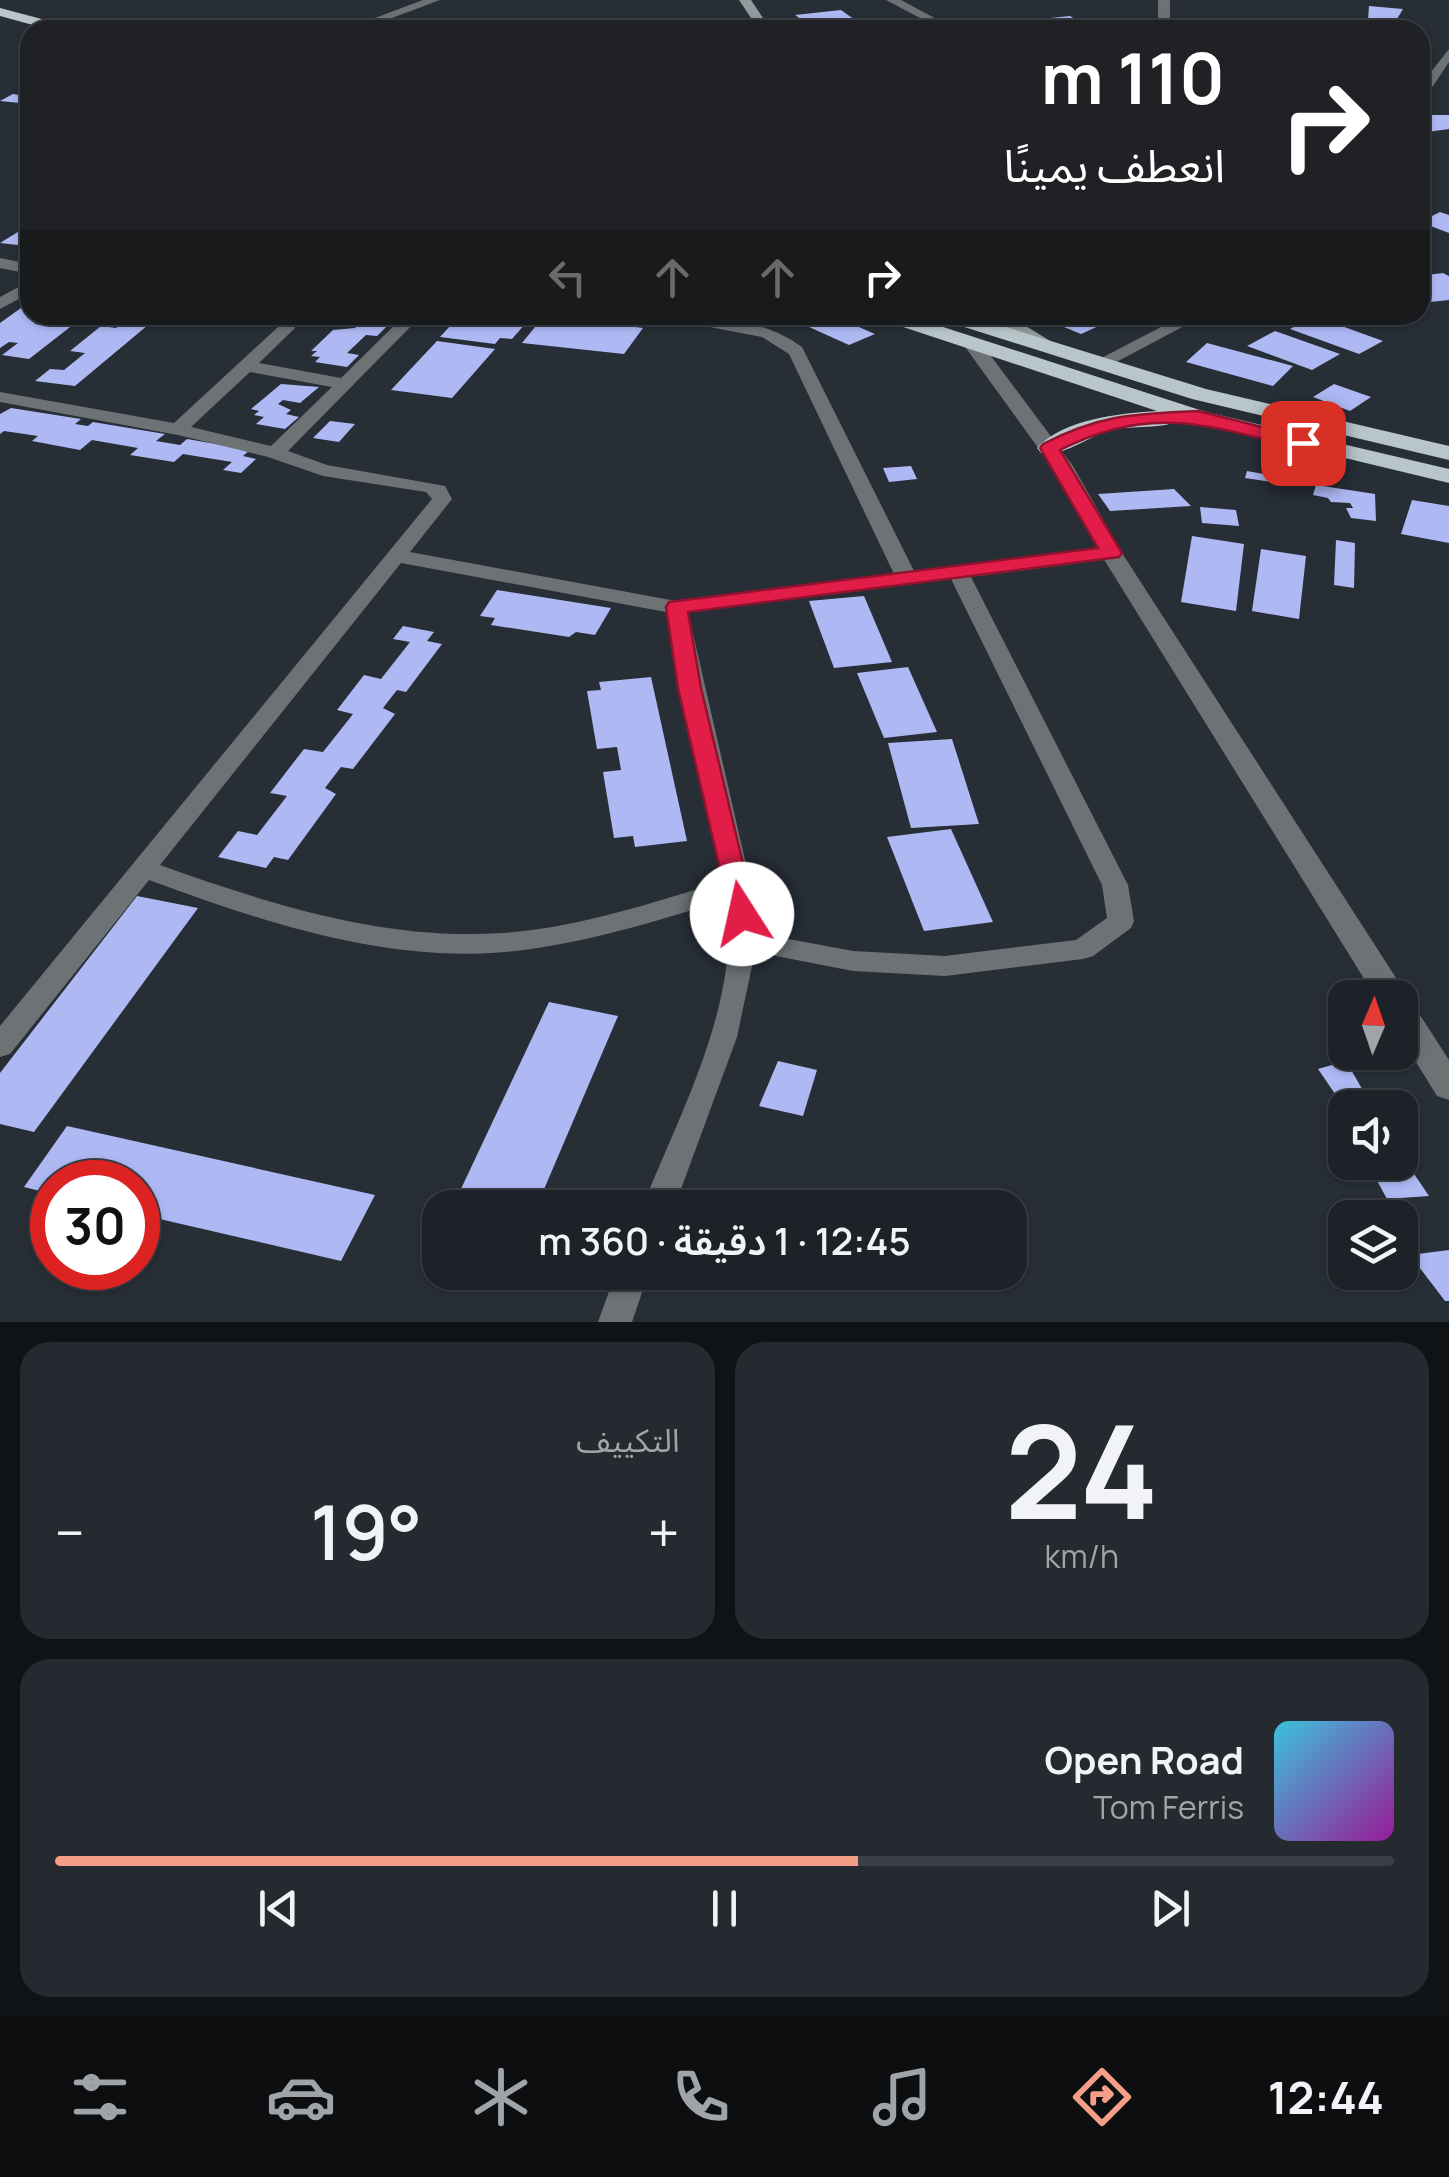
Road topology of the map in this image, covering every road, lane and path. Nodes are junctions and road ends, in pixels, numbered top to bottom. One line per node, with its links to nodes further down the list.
1 (434, 0): 5 (street)
2 (892, 0): 6 (street)
3 (0, 12): 4 (highway)
4 (30, 20)
5 (377, 20)
6 (929, 20)
7 (1449, 54): 8 (street)
8 (1430, 81)
9 (286, 325): 19 (street)
10 (404, 325): 20 (street)
11 (721, 325): 31 (street)
12 (916, 325): 16 (highway)
13 (980, 325): 17 (highway)
14 (1012, 325): 17 (main road)
15 (1177, 325): 18 (street)
16 (972, 344): 22 (highway); 24 (street)
17 (1048, 345): 18 (highway)
18 (1099, 364): 26 (highway)
19 (246, 366): 20 (street); 23 (street)
20 (344, 384): 25 (street)
21 (0, 397): 23 (street)
22 (1198, 416): 24 (highway); 27 (highway)
23 (178, 428): 25 (street)
24 (1050, 448): 28 (street)
25 (275, 453): 29 (street)
26 (1449, 454)
27 (1449, 476)
28 (1111, 553): 30 (street); 36 (street)
29 (397, 556): 32 (street); 33 (street)
30 (958, 572): 31 (street); 35 (street)
31 (907, 578): 32 (street)
32 (676, 607): 34 (street)
33 (144, 870): 34 (street); 38 (street)
34 (738, 886): 35 (street)
35 (743, 940): 40 (street)
36 (1381, 980)
37 (1418, 1038): 39 (street)
38 (0, 1046)
39 (1449, 1087)
40 (665, 1190)
41 (627, 1290): 42 (street)
42 (615, 1322)

